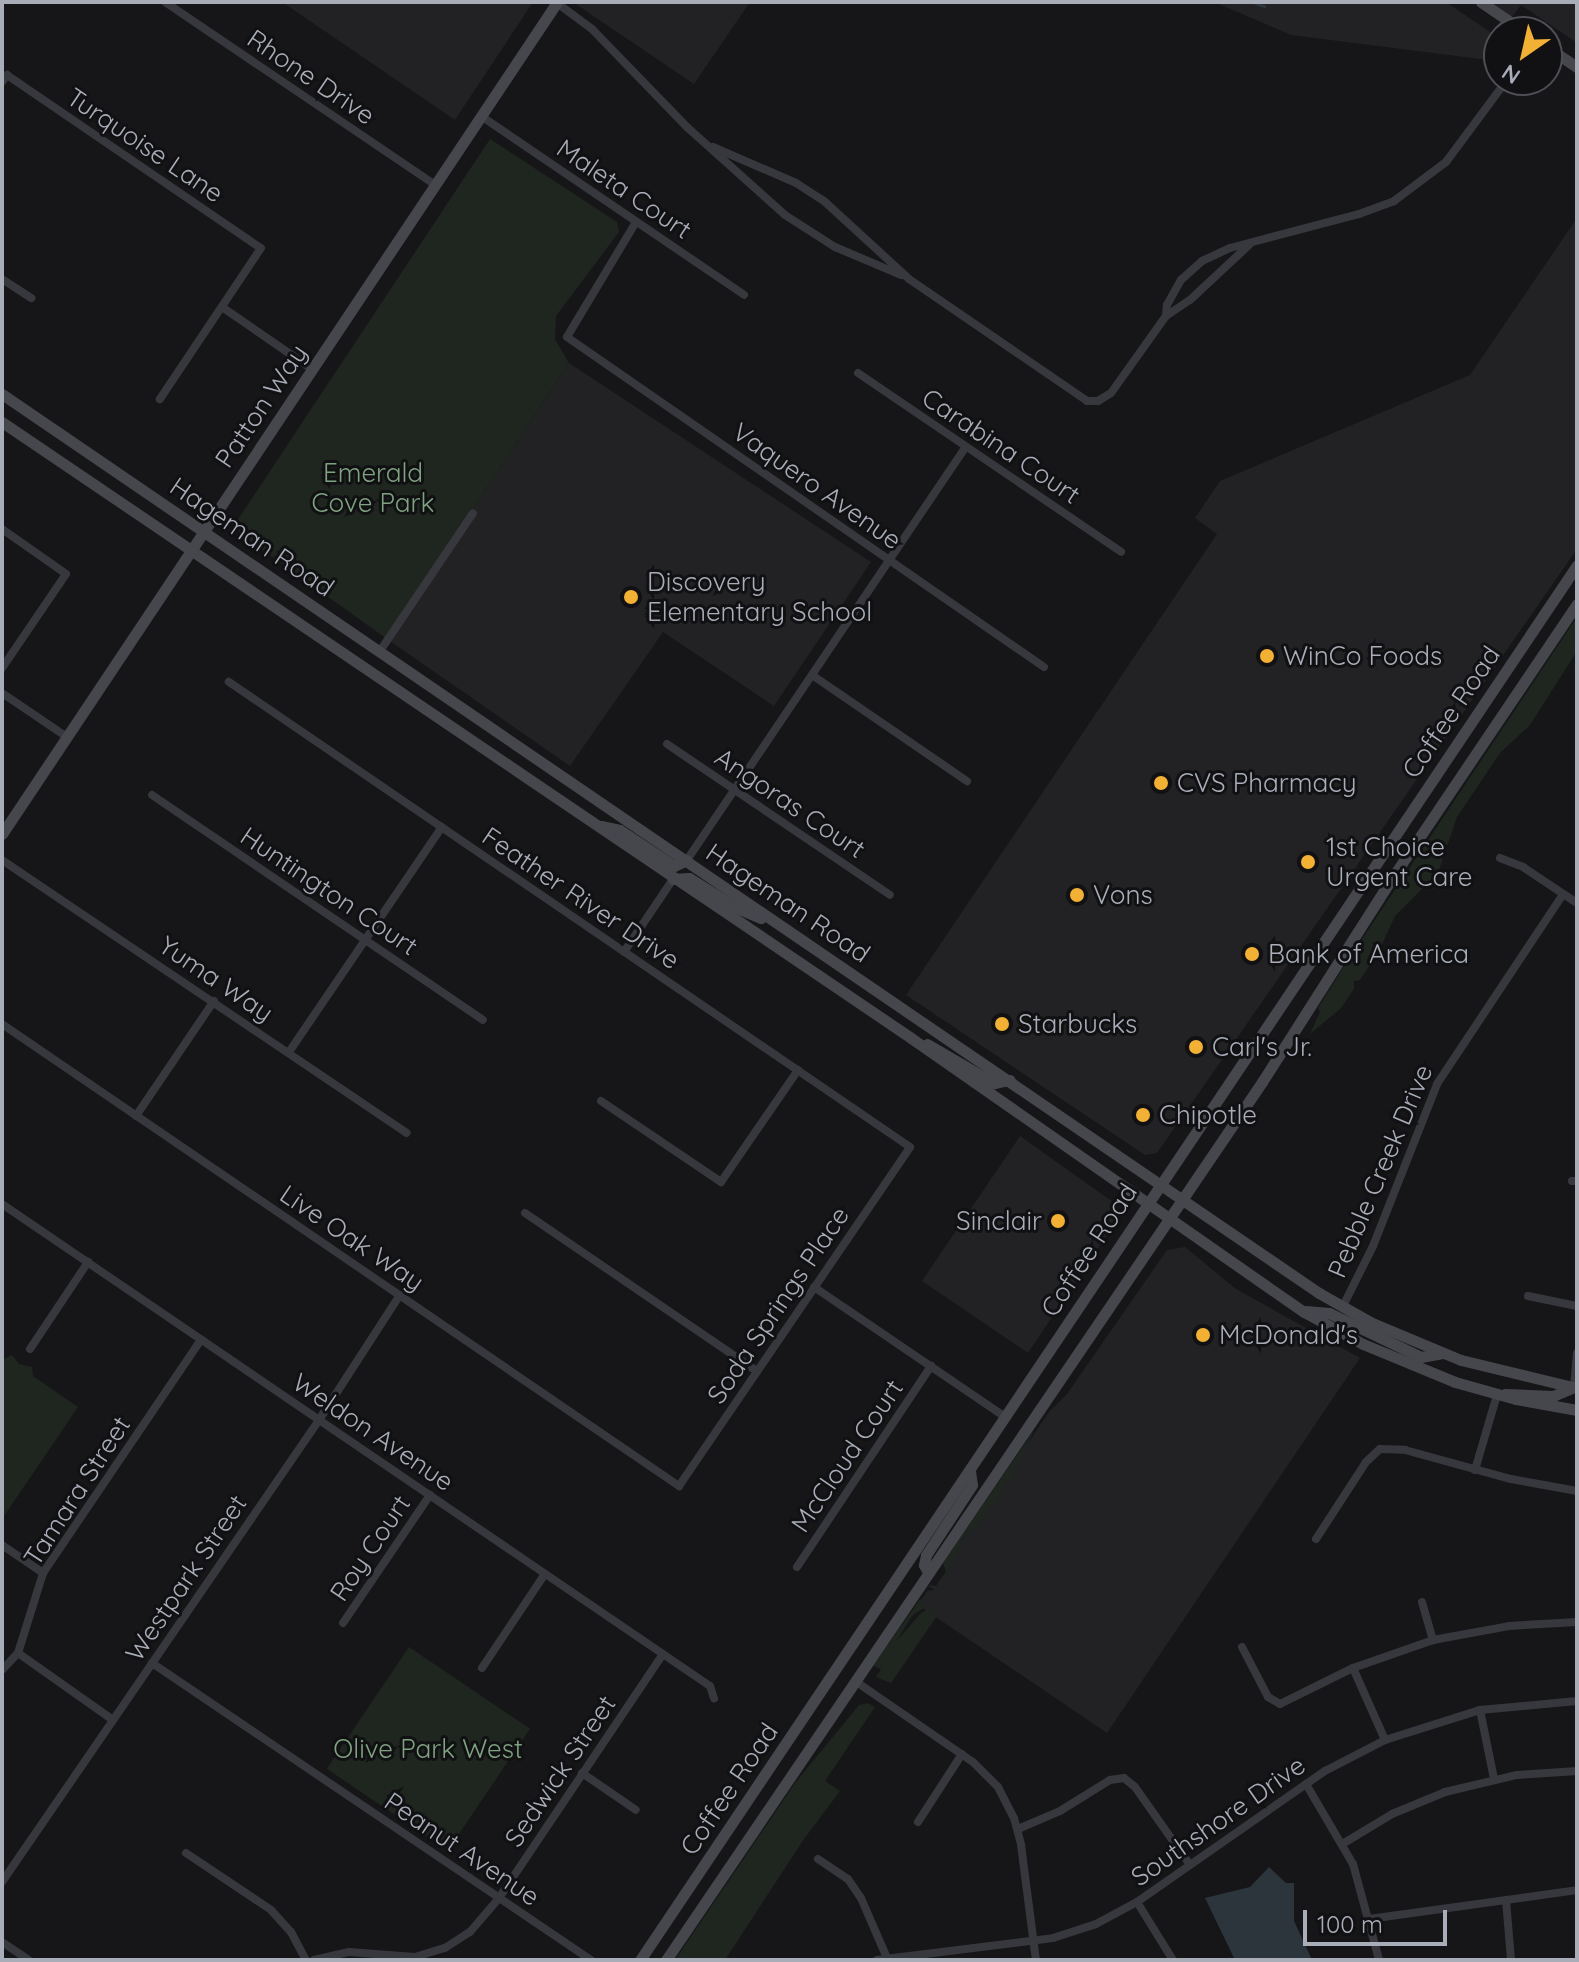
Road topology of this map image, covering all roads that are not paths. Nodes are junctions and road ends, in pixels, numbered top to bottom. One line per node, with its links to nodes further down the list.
1 (165, 2): 9 (street, Rhone Drive)
2 (1481, 2): 4 (main road)
3 (557, 3): 7 (main road, Patton Way); 8 (street)
4 (1502, 16)
5 (4, 78): 16 (street, Turquoise Lane)
6 (1495, 96): 11 (street)
7 (481, 116): 9 (main road, Patton Way); 10 (street, Maleta Court)
8 (713, 147): 13 (street); 13 (street)
9 (435, 185): 18 (main road, Patton Way)
10 (636, 222): 14 (street, Maleta Court); 29 (street, Vaquero Avenue)
11 (1249, 245): 17 (street); 17 (street)
12 (2, 279): 15 (street)
13 (909, 279): 17 (street)
14 (744, 295)
15 (31, 298)
16 (222, 307): 18 (street); 21 (street)
17 (1166, 316)
18 (312, 369): 26 (main road, Patton Way)
19 (858, 373): 23 (street, Carabina Court)
20 (2, 394): 26 (main road, Hageman Road)
21 (160, 399)
22 (2, 422): 27 (main road, Hageman Road)
23 (966, 447): 28 (street, Carabina Court); 29 (street)
24 (473, 513): 32 (street)
25 (2, 529): 34 (street)
26 (204, 531): 27 (main road, Patton Way); 32 (main road, Hageman Road)
27 (191, 551): 38 (main road, Patton Way); 43 (main road, Hageman Road)
28 (1121, 552)
29 (889, 561): 33 (street, Vaquero Avenue); 35 (street)
30 (1577, 565): 67 (main road, Coffee Road)
31 (1577, 604): 68 (main road, Coffee Road)
32 (380, 651): 48 (main road, Hageman Road)
33 (1044, 667)
34 (2, 668)
35 (812, 675): 40 (street); 41 (street)
36 (229, 682): 44 (street, Feather River Drive)
37 (2, 693): 38 (street)
38 (67, 737): 45 (main road, Patton Way)
39 (667, 744): 41 (street, Angoras Court)
40 (967, 781)
41 (734, 789): 48 (street); 51 (street, Angoras Court)
42 (152, 795): 54 (street, Huntington Court)
43 (597, 826): 48 (main road); 49 (main road, Hageman Road)
44 (442, 827): 54 (street); 55 (street, Feather River Drive)
45 (2, 834)
46 (1500, 858): 50 (street)
47 (2, 860): 56 (street, Yuma Way)
48 (687, 860): 53 (main road, Hageman Road)
49 (673, 879): 53 (main road); 55 (street); 59 (main road, Hageman Road)
50 (1563, 894): 52 (street); 77 (street, Pebble Creek Drive)
51 (890, 895)
52 (1577, 903)
53 (780, 926): 62 (main road, Hageman Road)
54 (365, 940): 57 (street, Huntington Court); 60 (street)
55 (624, 952): 61 (street, Feather River Drive)
56 (214, 1001): 60 (street, Yuma Way); 64 (street)
57 (483, 1020)
58 (2, 1024): 64 (street, Live Oak Way)
59 (911, 1038): 62 (main road); 69 (main road, Hageman Road)
60 (289, 1052): 65 (street, Yuma Way)
61 (798, 1070): 63 (street); 66 (street, Feather River Drive)
62 (1010, 1080): 67 (main road, Hageman Road)
63 (601, 1101)
64 (136, 1116): 75 (street, Live Oak Way)
65 (407, 1133)
66 (910, 1147): 74 (street, Soda Springs Place)
67 (1160, 1182): 68 (main road, Hageman Road); 69 (main road, Coffee Road)
68 (1183, 1198): 72 (main road, Coffee Road); 77 (main road, Hageman Road)
69 (1146, 1203): 72 (main road, Hageman Road); 89 (main road, Coffee Road)
70 (2, 1204): 73 (street, Weldon Avenue)
71 (525, 1213): 85 (street)
72 (1169, 1219): 79 (main road, Hageman Road); 99 (main road, Coffee Road)
73 (88, 1262): 80 (street, Weldon Avenue); 81 (street)
74 (814, 1287): 84 (street); 85 (street, Soda Springs Place)
75 (400, 1295): 90 (street, Westpark Street); 93 (street, Live Oak Way)
76 (1528, 1296): 78 (street)
77 (1343, 1306): 82 (main road, Hageman Road)
78 (1577, 1306)
79 (1304, 1312): 82 (main road); 87 (main road, Hageman Road)
80 (201, 1340): 90 (street, Weldon Avenue); 100 (street, Tamara Street)
81 (30, 1349)
82 (1443, 1353): 86 (main road, Hageman Road)
83 (1577, 1353): 86 (street)
84 (931, 1366): 89 (street); 98 (street, McCloud Court)
85 (757, 1371): 93 (street, Soda Springs Place)
86 (1576, 1388): 87 (main road)
87 (1497, 1395): 88 (main road, Hageman Road); 92 (street)
88 (1577, 1410)
89 (1005, 1417): 91 (main road, Coffee Road)
90 (319, 1420): 95 (street, Weldon Avenue); 109 (street, Westpark Street)
91 (970, 1470): 99 (main road); 145 (main road, Coffee Road)
92 (1475, 1470): 94 (street); 96 (street)
93 (679, 1486)
94 (1577, 1491)
95 (430, 1495): 101 (street, Weldon Avenue); 104 (street, Roy Court)
96 (1316, 1539)
97 (2, 1545): 100 (street)
98 (797, 1567)
99 (928, 1572): 113 (main road, Coffee Road)
100 (43, 1573): 107 (street, Tamara Street)
101 (545, 1574): 108 (street, Weldon Avenue); 110 (street)
102 (1422, 1602): 105 (street)
103 (1577, 1622): 105 (street)
104 (343, 1623)
105 (1433, 1640): 111 (street)
106 (1242, 1647): 111 (street)
107 (18, 1653): 112 (street, Tamara Street); 117 (street)
108 (663, 1654): 114 (street, Weldon Avenue); 121 (street, Sedwick Street)
109 (152, 1663): 117 (street, Westpark Street); 133 (street, Peanut Avenue)
110 (482, 1668)
111 (1353, 1668): 118 (street)
112 (2, 1670)
113 (855, 1681): 119 (street); 146 (main road, Coffee Road)
114 (714, 1698)
115 (1577, 1701): 116 (street, Southshore Drive)
116 (1480, 1710): 118 (street, Southshore Drive); 122 (street)
117 (113, 1720): 131 (street, Westpark Street)
118 (1385, 1740): 123 (street, Southshore Drive)
119 (962, 1754): 125 (street); 126 (street)
120 (1577, 1771): 122 (street)
121 (582, 1773): 124 (street); 133 (street, Sedwick Street)
122 (1494, 1779): 127 (street)
123 (1306, 1784): 127 (street); 130 (street, Southshore Drive)
124 (636, 1810)
125 (918, 1822)
126 (1018, 1829): 130 (street); 137 (street)
127 (1344, 1843): 136 (street)
128 (186, 1853): 142 (street)
129 (818, 1859): 140 (street)
130 (1190, 1865): 135 (street, Southshore Drive)
131 (2, 1882)
132 (1577, 1890): 134 (street)
133 (499, 1898): 139 (street, Sedwick Street); 144 (street, Peanut Avenue)
134 (1506, 1900): 136 (street); 150 (street)
135 (1137, 1902): 137 (street, Southshore Drive); 148 (street)
136 (1369, 1919): 149 (street)
137 (1034, 1940): 140 (street, Southshore Drive); 147 (street)
138 (2, 1942): 141 (street)
139 (415, 1958): 143 (street, Sedwick Street)
140 (882, 1959)
141 (29, 1960)
142 (306, 1960)
143 (314, 1960)
144 (591, 1960)
145 (640, 1960)
146 (666, 1960)
147 (1036, 1960)
148 (1173, 1960)
149 (1379, 1960)
150 (1511, 1960)

